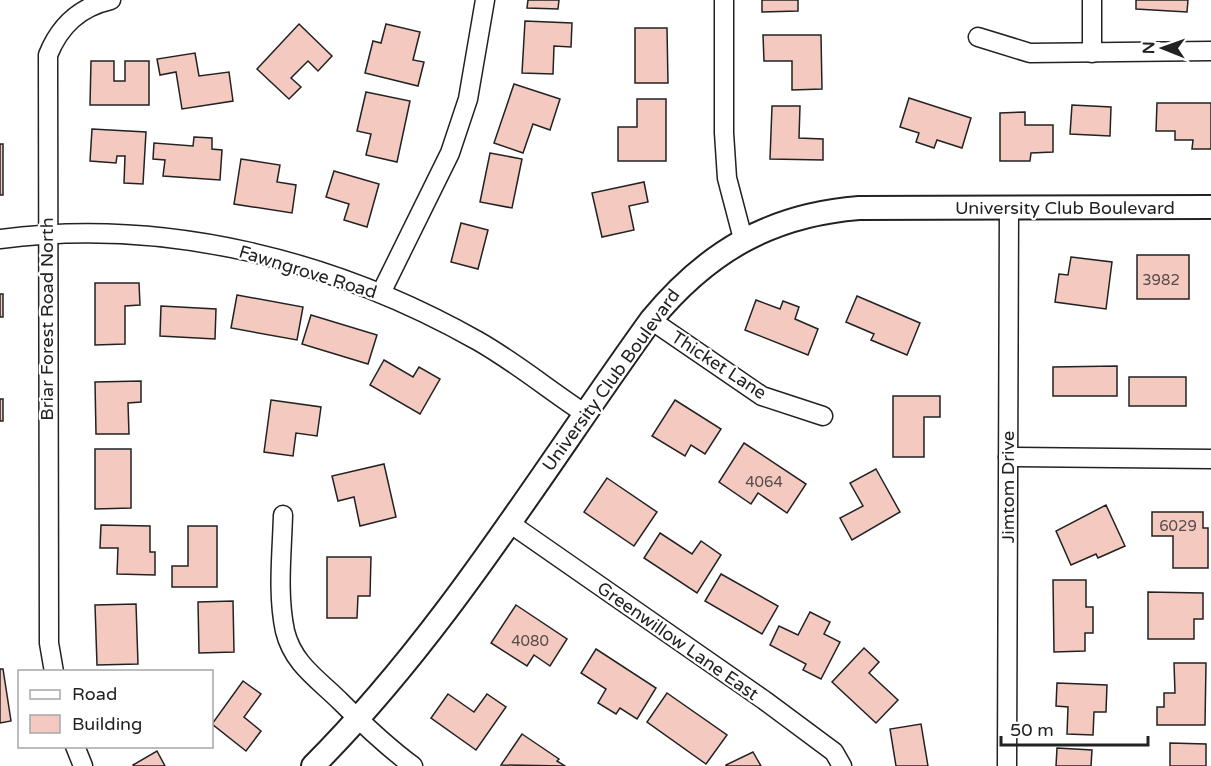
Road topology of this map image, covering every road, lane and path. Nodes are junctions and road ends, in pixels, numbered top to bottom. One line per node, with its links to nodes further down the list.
1 (111, 0): 10 (street, Briar Forest Road North)
2 (485, 0): 13 (street)
3 (724, 0): 12 (street)
4 (1092, 0): 7 (street)
5 (978, 37): 7 (street)
6 (1211, 51): 7 (street)
7 (1092, 52)
8 (1009, 207): 9 (street, University Club Boulevard); 12 (street, University Club Boulevard); 17 (street, Jimtom Drive)
9 (1211, 207)
10 (46, 235): 11 (street, Fawngrove Road); 13 (street, Fawngrove Road); 21 (street, Briar Forest Road North)
11 (0, 239)
12 (743, 239): 14 (street, University Club Boulevard)
13 (381, 293): 15 (street, Fawngrove Road)
14 (651, 320): 15 (street, University Club Boulevard); 16 (street, Thicket Lane)
15 (584, 413): 20 (street, University Club Boulevard)
16 (823, 416)
17 (1008, 457): 18 (street); 28 (street, Jimtom Drive)
18 (1211, 459)
19 (283, 516): 22 (street)
20 (508, 522): 22 (street, University Club Boulevard); 27 (street, Greenwillow Lane East)
21 (54, 670)
22 (358, 721): 25 (street, University Club Boulevard); 26 (street)
23 (75, 748): 24 (street)
24 (83, 766)
25 (313, 766)
26 (413, 766)
27 (842, 766)
28 (1007, 766)

